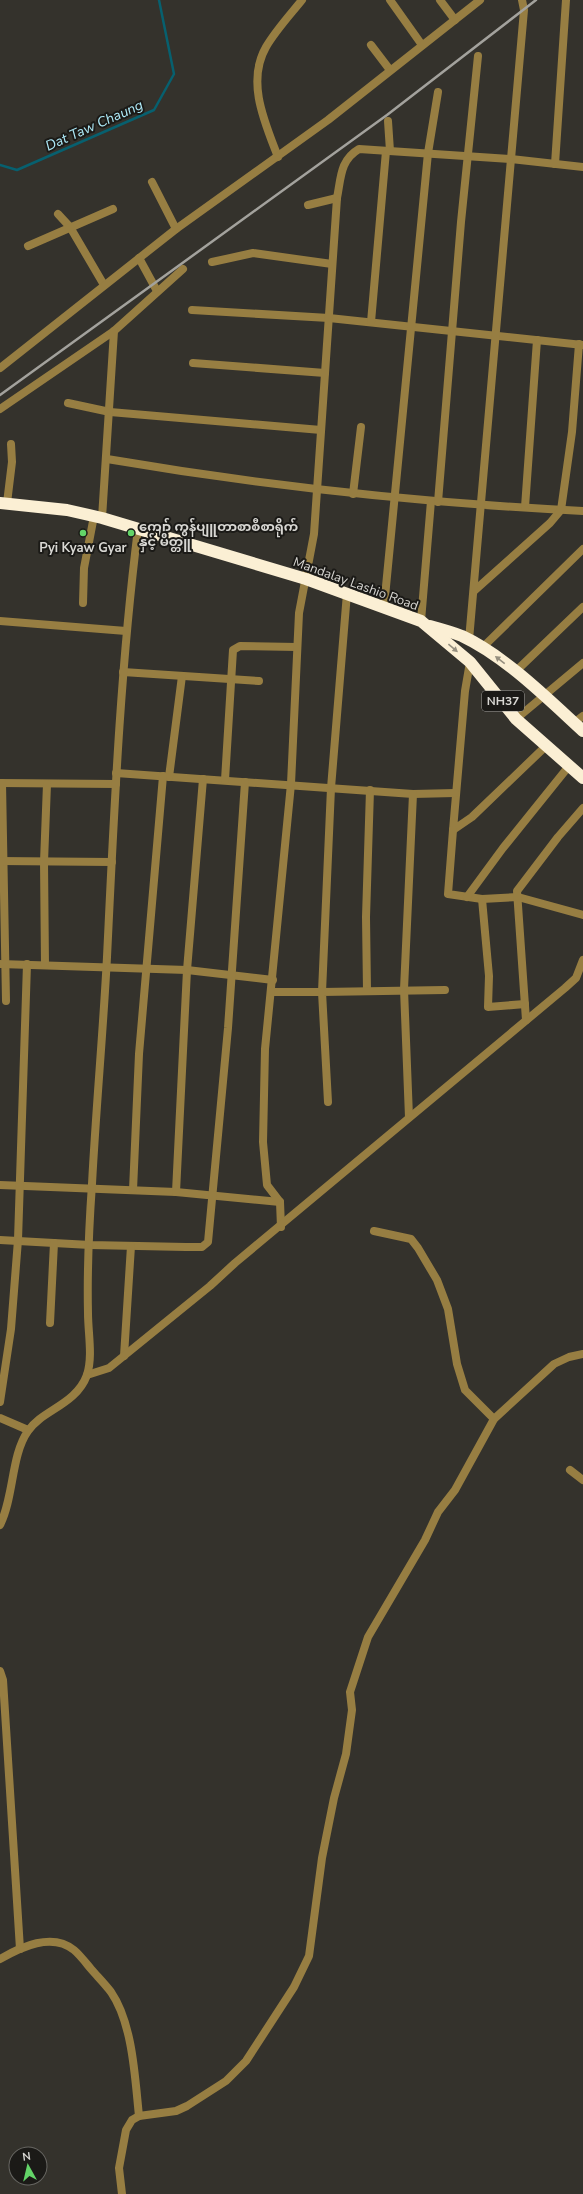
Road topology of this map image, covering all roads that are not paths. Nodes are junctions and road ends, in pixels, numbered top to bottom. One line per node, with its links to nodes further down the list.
1 (302, 0): 17 (street)
2 (390, 0): 9 (street)
3 (440, 0): 7 (street)
4 (480, 0): 7 (street)
5 (522, 0): 18 (street)
6 (566, 0): 19 (street)
7 (455, 20): 9 (street)
8 (371, 45): 11 (street)
9 (422, 45): 11 (street)
10 (478, 56): 16 (street)
11 (390, 70): 17 (street)
12 (438, 92): 15 (street)
13 (388, 121): 14 (street)
14 (388, 151): 15 (street); 22 (street); 37 (street)
15 (428, 153): 16 (street); 38 (street)
16 (467, 156): 18 (street); 40 (street)
17 (278, 157): 27 (street)
18 (511, 160): 19 (street); 41 (street)
19 (555, 164): 20 (street)
20 (583, 167)
21 (152, 182): 27 (street)
22 (337, 198): 23 (street); 31 (street)
23 (308, 205)
24 (113, 209): 26 (street)
25 (58, 214): 26 (street)
26 (70, 227): 28 (street); 33 (street)
27 (176, 229): 29 (street)
28 (28, 246)
29 (139, 258): 33 (street); 34 (street)
30 (212, 262): 31 (street)
31 (332, 264): 36 (street)
32 (183, 269): 34 (street)
33 (104, 285): 45 (street)
34 (157, 291): 39 (street)
35 (192, 310): 36 (street)
36 (328, 318): 37 (street); 46 (street)
37 (371, 322): 38 (street)
38 (413, 327): 40 (street); 56 (street)
39 (114, 330): 48 (street); 49 (street)
40 (453, 332): 41 (street); 57 (street)
41 (495, 336): 42 (street); 59 (street)
42 (537, 340): 43 (street); 60 (street)
43 (581, 345): 61 (street)
44 (193, 364): 46 (street)
45 (0, 368)
46 (324, 374): 51 (street)
47 (68, 403): 49 (street)
48 (0, 409)
49 (110, 412): 51 (street); 53 (street)
50 (360, 427): 55 (street)
51 (321, 430): 54 (street)
52 (11, 444): 58 (street)
53 (107, 459): 54 (street); 63 (street)
54 (318, 489): 55 (street); 66 (street)
55 (353, 494): 56 (street)
56 (395, 498): 57 (street); 70 (street)
57 (435, 502): 59 (street); 73 (street)
58 (3, 503): 63 (highway, Mandalay Lashio Road / NH37)
59 (481, 504): 60 (street); 67 (street)
60 (525, 507): 61 (street)
61 (561, 510): 62 (street); 67 (street)
62 (583, 511)
63 (98, 517): 64 (highway, Mandalay Lashio Road / NH37); 69 (street)
64 (138, 529): 66 (highway, Mandalay Lashio Road / NH37); 74 (street)
65 (583, 548): 76 (street)
66 (306, 579): 68 (highway, Mandalay Lashio Road / NH37); 77 (street)
67 (474, 591): 75 (street)
68 (347, 593): 70 (highway, Mandalay Lashio Road / NH37); 100 (street)
69 (83, 603)
70 (384, 607): 73 (highway, Mandalay Lashio Road / NH37)
71 (583, 607): 81 (street)
72 (0, 621): 74 (street)
73 (422, 622): 75 (highway, NH37); 78 (highway, NH37, one-way to 78)
74 (126, 631): 80 (street)
75 (469, 640): 76 (highway, NH37)
76 (483, 647): 81 (highway, NH37, one-way to 76)
77 (297, 648): 83 (street); 99 (street)
78 (470, 662): 86 (highway, NH37); 102 (street)
79 (583, 663): 85 (street)
80 (123, 672): 82 (street); 90 (street)
81 (514, 672): 85 (highway, NH37)
82 (182, 676): 83 (street); 91 (street)
83 (232, 680): 84 (street); 94 (street)
84 (259, 682)
85 (545, 696): 86 (street); 87 (highway, NH37)
86 (516, 719): 88 (highway, NH37)
87 (580, 723)
88 (546, 746): 89 (highway, NH37); 105 (street)
89 (569, 766): 92 (highway, NH37); 109 (street)
90 (116, 774): 91 (street); 98 (street)
91 (166, 777): 93 (street); 118 (street)
92 (583, 778)
93 (203, 779): 94 (street); 119 (street)
94 (225, 780): 95 (street)
95 (245, 782): 99 (street); 120 (street)
96 (1, 783): 97 (street); 106 (street)
97 (47, 784): 98 (street); 107 (street)
98 (116, 784): 108 (street)
99 (291, 784): 100 (street); 121 (street)
100 (331, 788): 101 (street); 126 (street)
101 (370, 790): 103 (street); 124 (street)
102 (455, 793): 103 (street); 105 (street)
103 (413, 794): 122 (street)
104 (583, 808): 110 (street)
105 (453, 830): 109 (street)
106 (2, 861): 107 (street); 114 (street)
107 (44, 862): 108 (street); 116 (street)
108 (112, 862): 117 (street)
109 (467, 897): 111 (street)
110 (518, 897): 111 (street); 112 (street); 128 (street)
111 (482, 899): 128 (street)
112 (583, 915)
113 (583, 960): 129 (street)
114 (3, 964): 115 (street); 127 (street)
115 (27, 964): 116 (street); 133 (street)
116 (45, 965): 117 (street)
117 (106, 967): 118 (street); 134 (street)
118 (147, 968): 119 (street); 135 (street)
119 (187, 970): 120 (street); 136 (street)
120 (230, 976): 121 (street); 137 (street)
121 (273, 980): 125 (street)
122 (404, 989): 123 (street); 124 (street); 131 (street)
123 (445, 990)
124 (367, 991): 126 (street)
125 (272, 992): 126 (street); 138 (street)
126 (322, 992): 130 (street)
127 (6, 1001)
128 (525, 1004): 129 (street)
129 (526, 1020): 131 (street)
130 (328, 1102)
131 (409, 1117): 139 (street)
132 (0, 1185): 133 (street)
133 (19, 1185): 134 (street); 142 (street)
134 (92, 1187): 135 (street); 144 (street)
135 (133, 1190): 136 (street)
136 (176, 1192): 137 (street)
137 (213, 1195): 138 (street); 145 (street)
138 (280, 1202): 139 (street)
139 (281, 1227): 148 (street)
140 (374, 1231): 152 (street)
141 (0, 1240): 142 (street)
142 (18, 1240): 143 (street); 150 (street)
143 (54, 1243): 144 (street); 146 (street)
144 (90, 1245): 145 (street); 149 (street)
145 (131, 1246): 148 (street)
146 (50, 1323)
147 (583, 1354): 152 (street)
148 (124, 1356): 149 (street)
149 (87, 1375): 153 (street)
150 (0, 1402)
151 (0, 1418): 153 (street)
152 (494, 1419): 161 (street)
153 (28, 1430): 156 (street)
154 (570, 1470): 155 (street)
155 (583, 1480)
156 (3, 1514): 157 (street)
157 (0, 1525)
158 (0, 1671): 159 (street)
159 (20, 1949): 160 (street); 161 (street)
160 (0, 1959)
161 (139, 2116): 162 (street)
162 (122, 2194)

